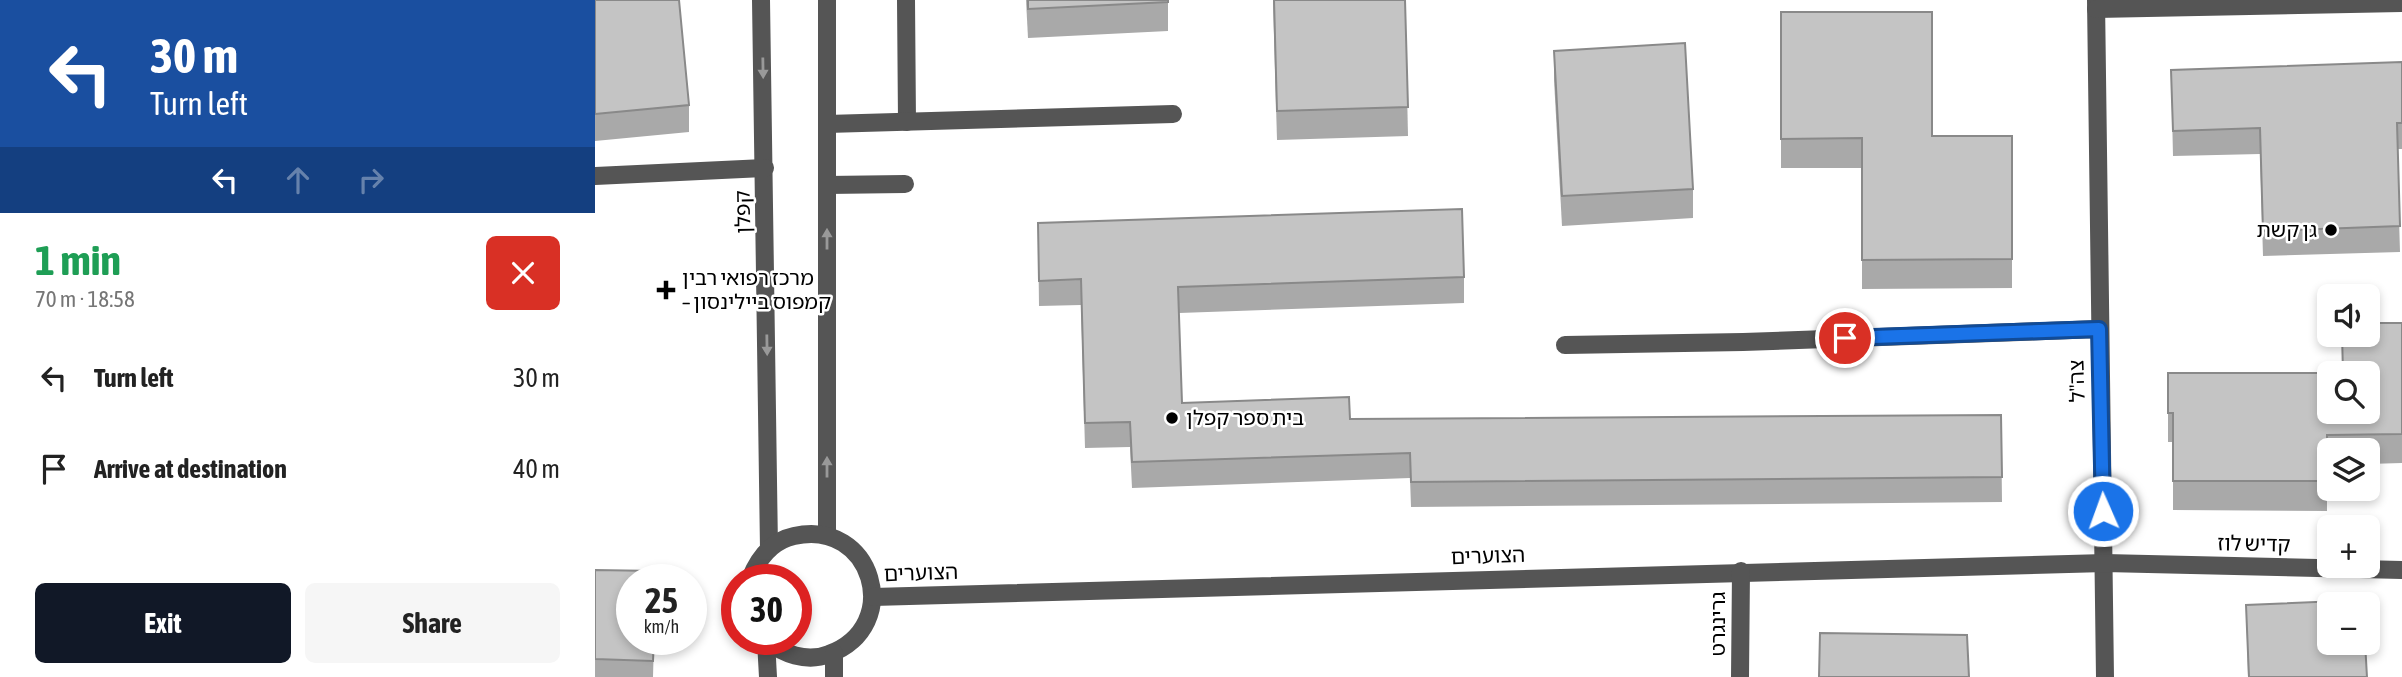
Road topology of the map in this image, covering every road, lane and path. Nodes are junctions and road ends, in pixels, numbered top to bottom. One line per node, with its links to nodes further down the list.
1 (761, 0): 9 (street, קפלן, one-way to 9)
2 (827, 0): 8 (street)
3 (906, 0): 7 (street)
4 (2402, 3): 5 (street)
5 (2096, 5): 13 (street, צה"ל)
6 (1173, 114): 7 (street)
7 (907, 122): 8 (street)
8 (827, 124): 12 (street)
9 (765, 168): 10 (street); 16 (street, קפלן, one-way to 16)
10 (595, 176)
11 (905, 184): 12 (street)
12 (827, 185): 15 (street, one-way to 12)
13 (2099, 329): 14 (street); 17 (street, צה"ל)
14 (1565, 345)
15 (827, 535): 16 (street); 21 (street)
16 (769, 549): 18 (street)
17 (2105, 563): 19 (street, קדיש לוז); 20 (street, הצוערים); 28 (street, צה"ל)
18 (756, 564)
19 (2402, 570)
20 (1741, 571): 21 (street, הצוערים); 27 (street, גרינגרט)
21 (873, 597): 22 (street)
22 (834, 653): 24 (street); 26 (street)
23 (767, 655): 25 (street)
24 (795, 655)
25 (768, 677)
26 (834, 677)
27 (1740, 677)
28 (2105, 677)

